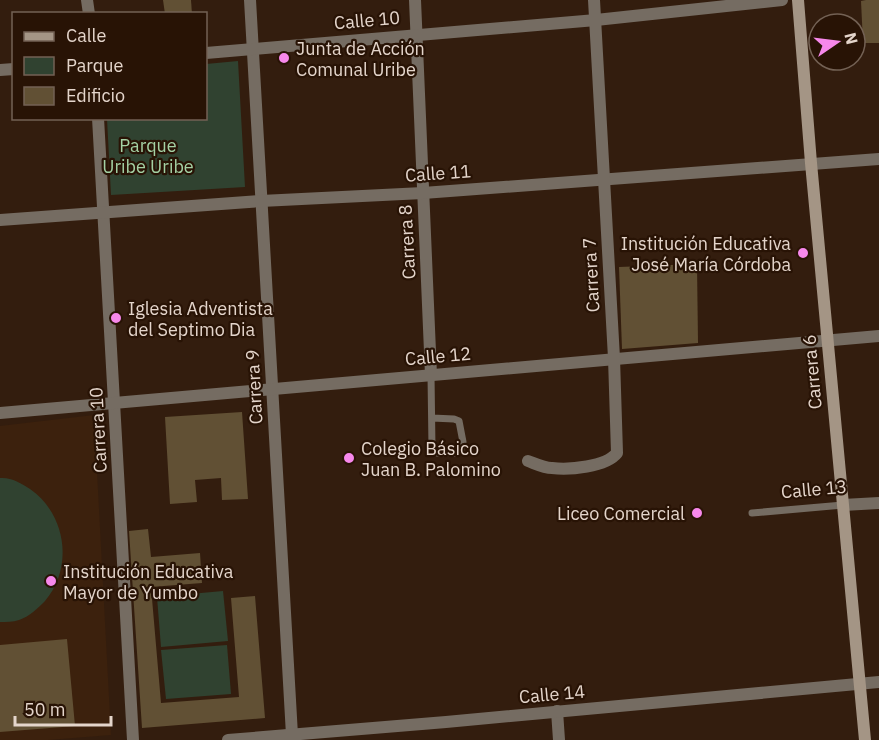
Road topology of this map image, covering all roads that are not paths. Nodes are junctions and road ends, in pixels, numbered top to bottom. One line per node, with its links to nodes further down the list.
1 (250, 0): 8 (street, Carrera 9)
2 (415, 0): 7 (street, Carrera 8)
3 (594, 0): 6 (street, Carrera 7)
4 (782, 0): 6 (street, Calle 10)
5 (798, 0): 12 (street, Carrera 6)
6 (596, 20): 7 (street, Calle 10); 13 (street, Carrera 7)
7 (417, 34): 8 (street, Calle 10); 14 (street, Carrera 8)
8 (252, 48): 9 (street, Calle 10); 15 (street, Carrera 9)
9 (207, 53)
10 (98, 120): 16 (street, Carrera 10)
11 (879, 159): 12 (street, Calle 11)
12 (811, 163): 13 (street, Calle 11); 19 (street, Carrera 6)
13 (604, 179): 14 (street, Calle 11); 20 (street, Carrera 7)
14 (423, 193): 15 (street, Calle 11); 21 (street, Carrera 8)
15 (261, 201): 16 (street, Calle 11); 22 (street, Carrera 9)
16 (104, 211): 17 (street, Calle 11); 23 (street, Carrera 10)
17 (0, 220)
18 (879, 336): 19 (street, Calle 12)
19 (827, 341): 20 (street, Calle 12); 28 (street, Carrera 6)
20 (614, 358): 21 (street, Calle 12); 26 (street, Carrera 7)
21 (431, 375): 22 (street, Calle 12); 25 (lane)
22 (272, 390): 23 (street, Calle 12); 33 (street, Carrera 9)
23 (114, 403): 24 (street, Calle 12); 34 (street, Carrera 10)
24 (0, 413)
25 (432, 418): 25 (lane)
26 (528, 461)
27 (879, 503): 28 (street, Calle 13)
28 (843, 505): 29 (lane, Calle 13); 31 (street, Carrera 6)
29 (752, 513)
30 (879, 682): 31 (street, Calle 14)
31 (860, 683): 32 (street, Calle 14); 37 (street, Carrera 6)
32 (557, 711): 33 (street, Calle 14); 36 (street)
33 (292, 735): 35 (street, Calle 14)
34 (133, 740)
35 (228, 740)
36 (559, 740)
37 (865, 740)

